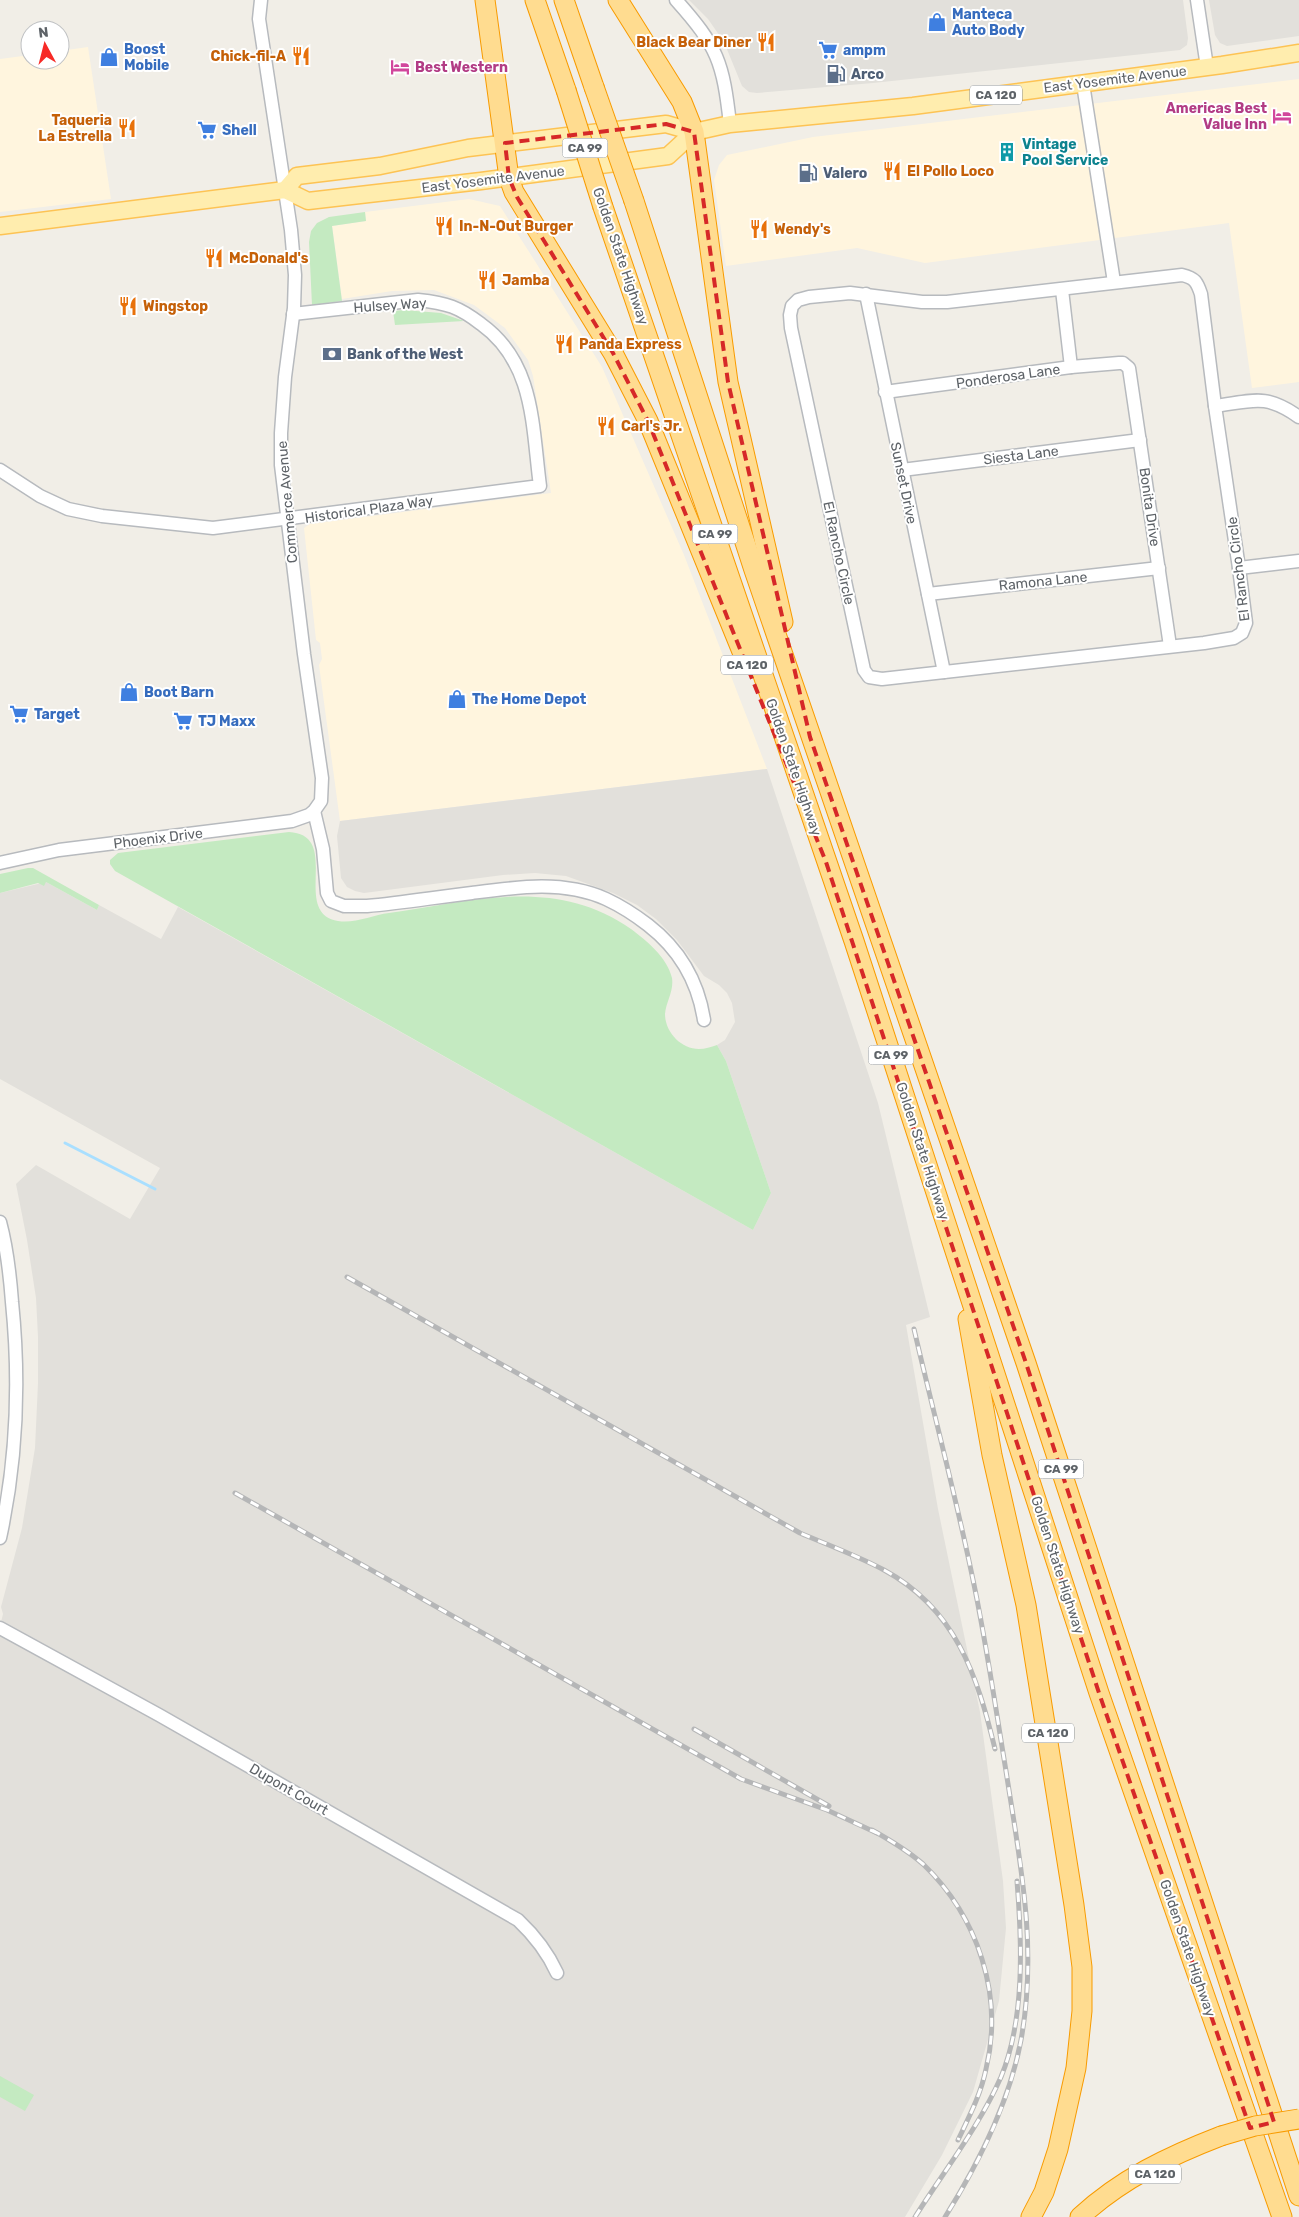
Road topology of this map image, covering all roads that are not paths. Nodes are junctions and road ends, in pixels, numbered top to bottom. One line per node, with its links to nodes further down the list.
1 (261, 0): 15 (street, Commerce Avenue)
2 (485, 0): 13 (highway)
3 (535, 0): 39 (highway, Golden State Highway / CA 99, bridge)
4 (564, 0): 37 (highway, Golden State Highway / CA 99, bridge)
5 (618, 0): 12 (highway)
6 (676, 0): 11 (street)
7 (1197, 0): 9 (street)
8 (1299, 53): 9 (main road, East Yosemite Avenue / CA 120)
9 (1207, 67): 10 (main road, East Yosemite Avenue / CA 120)
10 (1083, 84): 11 (main road, East Yosemite Avenue / CA 120); 17 (street)
11 (730, 124): 12 (main road, East Yosemite Avenue / CA 120)
12 (694, 132): 13 (main road, East Yosemite Avenue / CA 120); 14 (main road, East Yosemite Avenue); 37 (highway, CA 120)
13 (505, 143): 14 (highway, CA 120); 15 (main road, East Yosemite Avenue)
14 (509, 178): 15 (main road, East Yosemite Avenue); 39 (highway, CA 120)
15 (285, 190): 16 (main road); 20 (street, Commerce Avenue)
16 (0, 226)
17 (1114, 282): 18 (street, El Rancho Circle); 24 (street, El Rancho Circle)
18 (1062, 290): 19 (street, El Rancho Circle); 21 (street)
19 (866, 294): 23 (street, Sunset Drive); 36 (street, El Rancho Circle)
20 (293, 314): 29 (street, Hulsey Way); 30 (street, Commerce Avenue)
21 (1071, 367): 22 (street, Ponderosa Lane); 23 (street, Ponderosa Lane)
22 (1129, 368): 26 (street, Bonita Drive)
23 (885, 392): 28 (street, Sunset Drive)
24 (1215, 406): 25 (street); 33 (street, El Rancho Circle)
25 (1299, 417)
26 (1140, 440): 28 (street, Siesta Lane); 32 (street, Bonita Drive)
27 (0, 470): 30 (street, Historical Plaza Way)
28 (902, 470): 34 (street, Sunset Drive)
29 (540, 486): 30 (street, Historical Plaza Way)
30 (287, 519): 38 (street, Commerce Avenue)
31 (1299, 561): 33 (street)
32 (1159, 568): 34 (street, Ramona Lane); 35 (street, Bonita Drive)
33 (1239, 568): 35 (street, El Rancho Circle)
34 (928, 594): 36 (street, Sunset Drive)
35 (1170, 646): 36 (street, El Rancho Circle)
36 (944, 672)
37 (810, 737): 49 (highway, Golden State Highway / CA 99)
38 (314, 811): 40 (street, Phoenix Drive); 41 (street)
39 (826, 862): 43 (highway, Golden State Highway / CA 99)
40 (0, 863)
41 (704, 1020)
42 (0, 1222): 44 (street)
43 (956, 1248): 53 (highway, CA 120); 56 (highway, Golden State Highway / CA 99)
44 (0, 1538)
45 (0, 1628): 46 (street, Dupont Court)
46 (557, 1973)
47 (1299, 2119): 50 (highway, bridge)
48 (1299, 2127): 50 (highway, CA 120)
49 (1280, 2139): 51 (highway); 52 (highway, Golden State Highway / CA 99)
50 (1223, 2140): 54 (highway); 55 (highway, CA 120)
51 (1299, 2169)
52 (1299, 2196)
53 (1031, 2217)
54 (1080, 2217)
55 (1094, 2217)
56 (1282, 2217)

